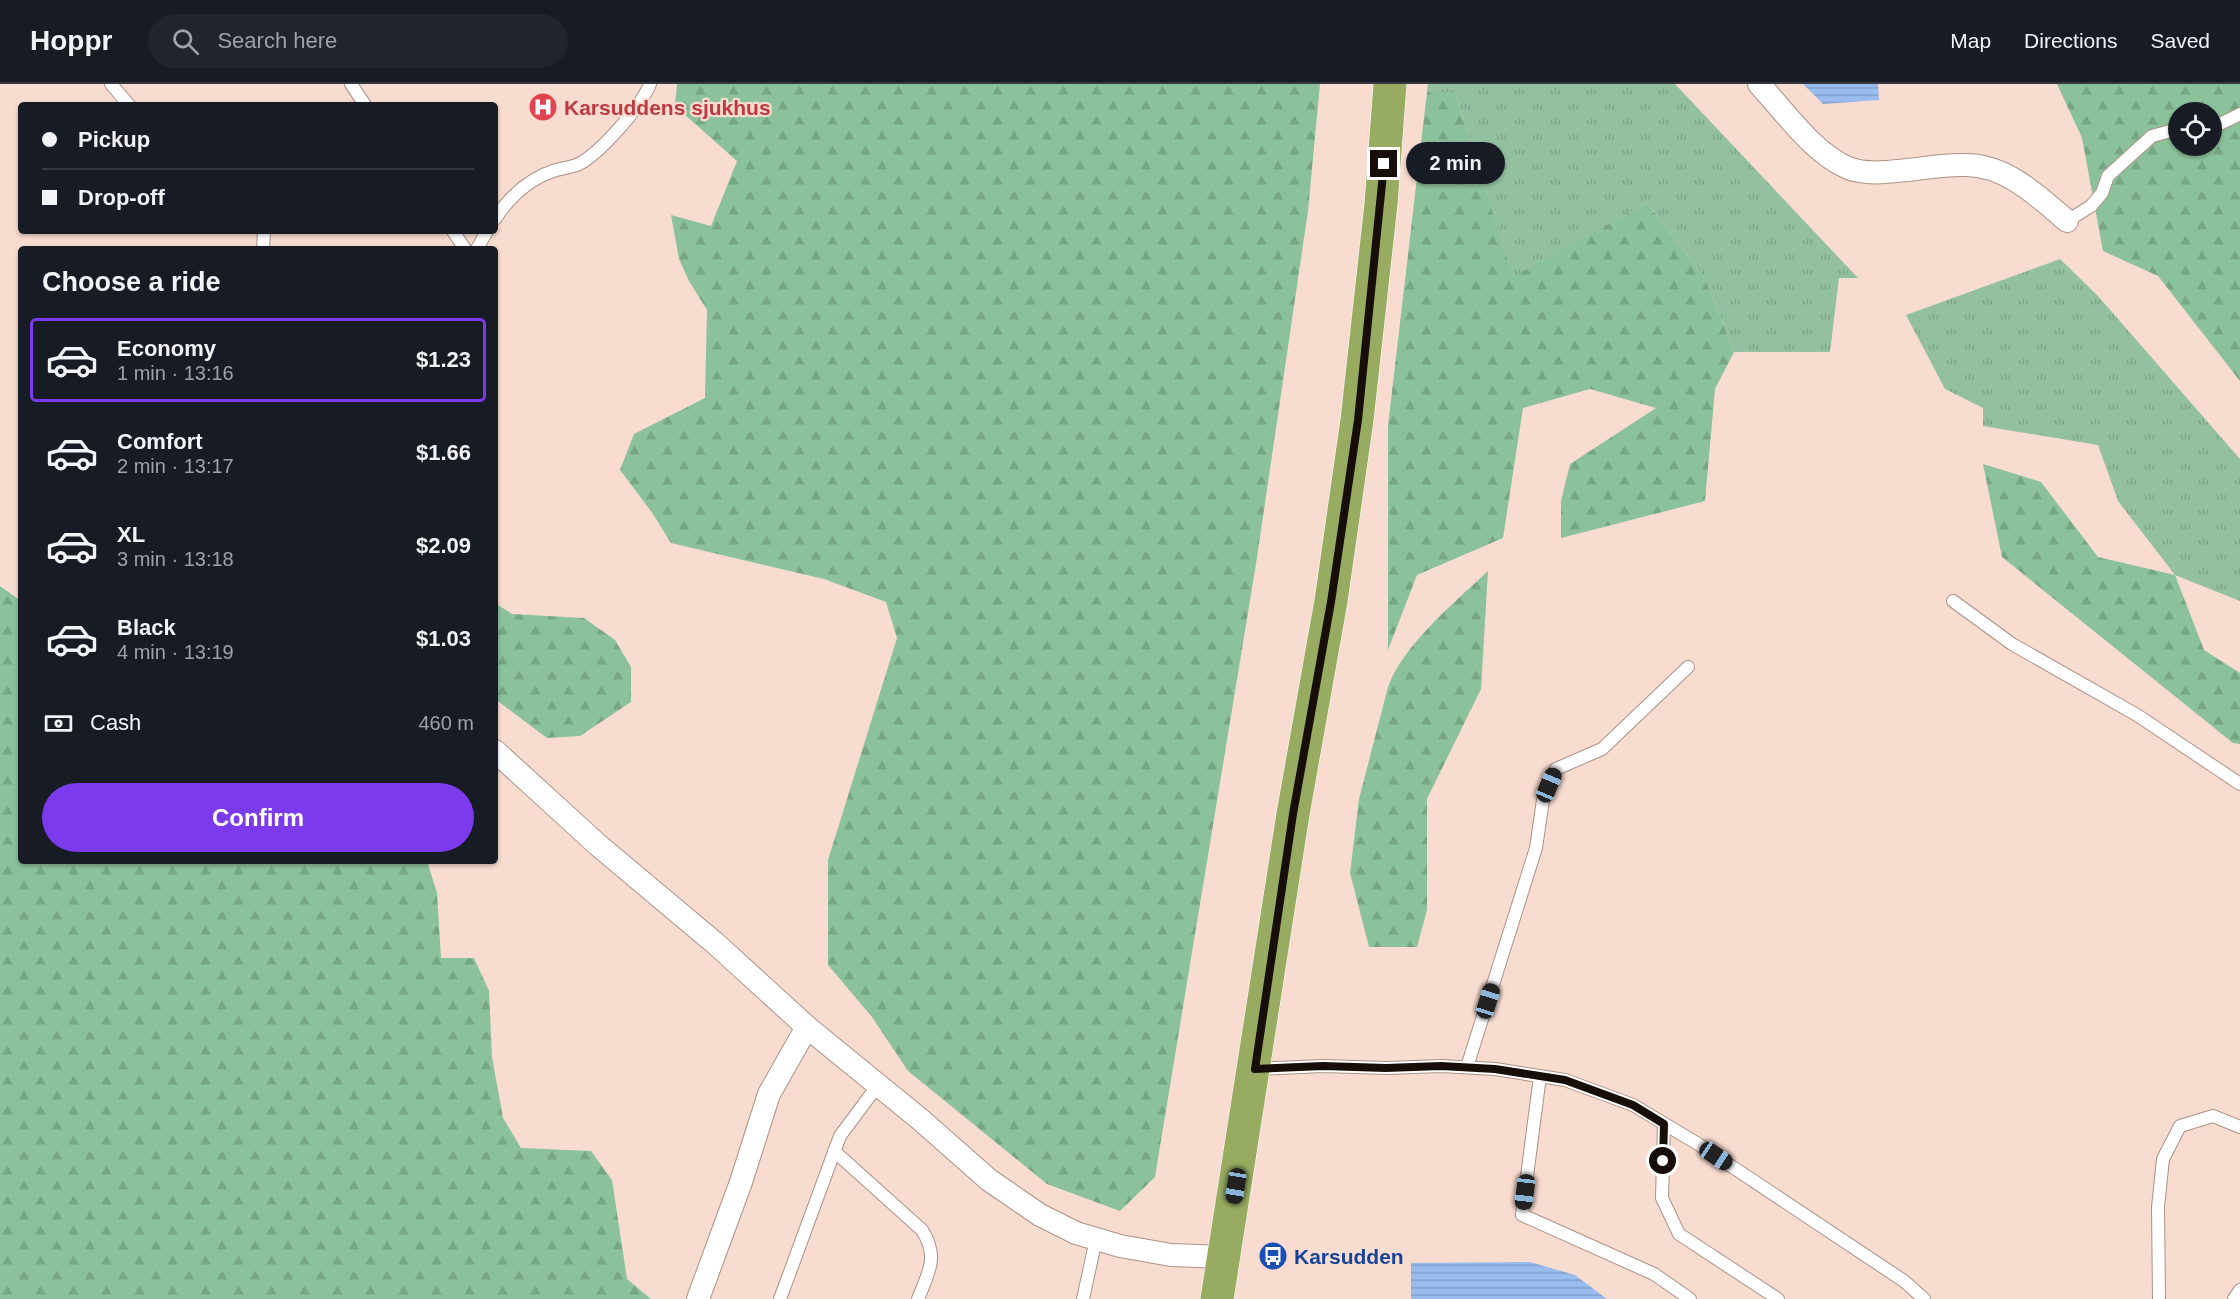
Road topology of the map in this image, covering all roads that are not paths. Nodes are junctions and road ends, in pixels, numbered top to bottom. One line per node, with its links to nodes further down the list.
1 (111, 84): 6 (lane)
2 (351, 84): 7 (lane)
3 (650, 84): 11 (lane)
4 (1390, 84): 19 (highway)
5 (1759, 84): 12 (street)
6 (126, 102)
7 (363, 102)
8 (2240, 114): 9 (lane)
9 (2222, 123)
10 (2168, 132): 12 (lane)
11 (498, 215)
12 (2067, 221)
13 (1953, 601): 16 (lane)
14 (1688, 667): 18 (lane)
15 (498, 754): 17 (street)
16 (2240, 784)
17 (807, 1027): 21 (street); 28 (street)
18 (1467, 1067): 19 (lane); 20 (lane)
19 (1255, 1069): 26 (highway)
20 (1540, 1076): 22 (lane); 33 (lane)
21 (878, 1085): 24 (lane); 25 (street)
22 (1664, 1124): 34 (lane); 35 (lane)
23 (2240, 1127): 36 (lane)
24 (834, 1151): 29 (lane); 30 (lane)
25 (1096, 1239): 26 (street); 31 (lane)
26 (1224, 1257): 32 (highway)
27 (2240, 1290): 37 (lane)
28 (698, 1299)
29 (780, 1299)
30 (918, 1299)
31 (1083, 1299)
32 (1217, 1299)
33 (1690, 1299)
34 (1778, 1299)
35 (1924, 1299)
36 (2159, 1299)
37 (2234, 1299)

